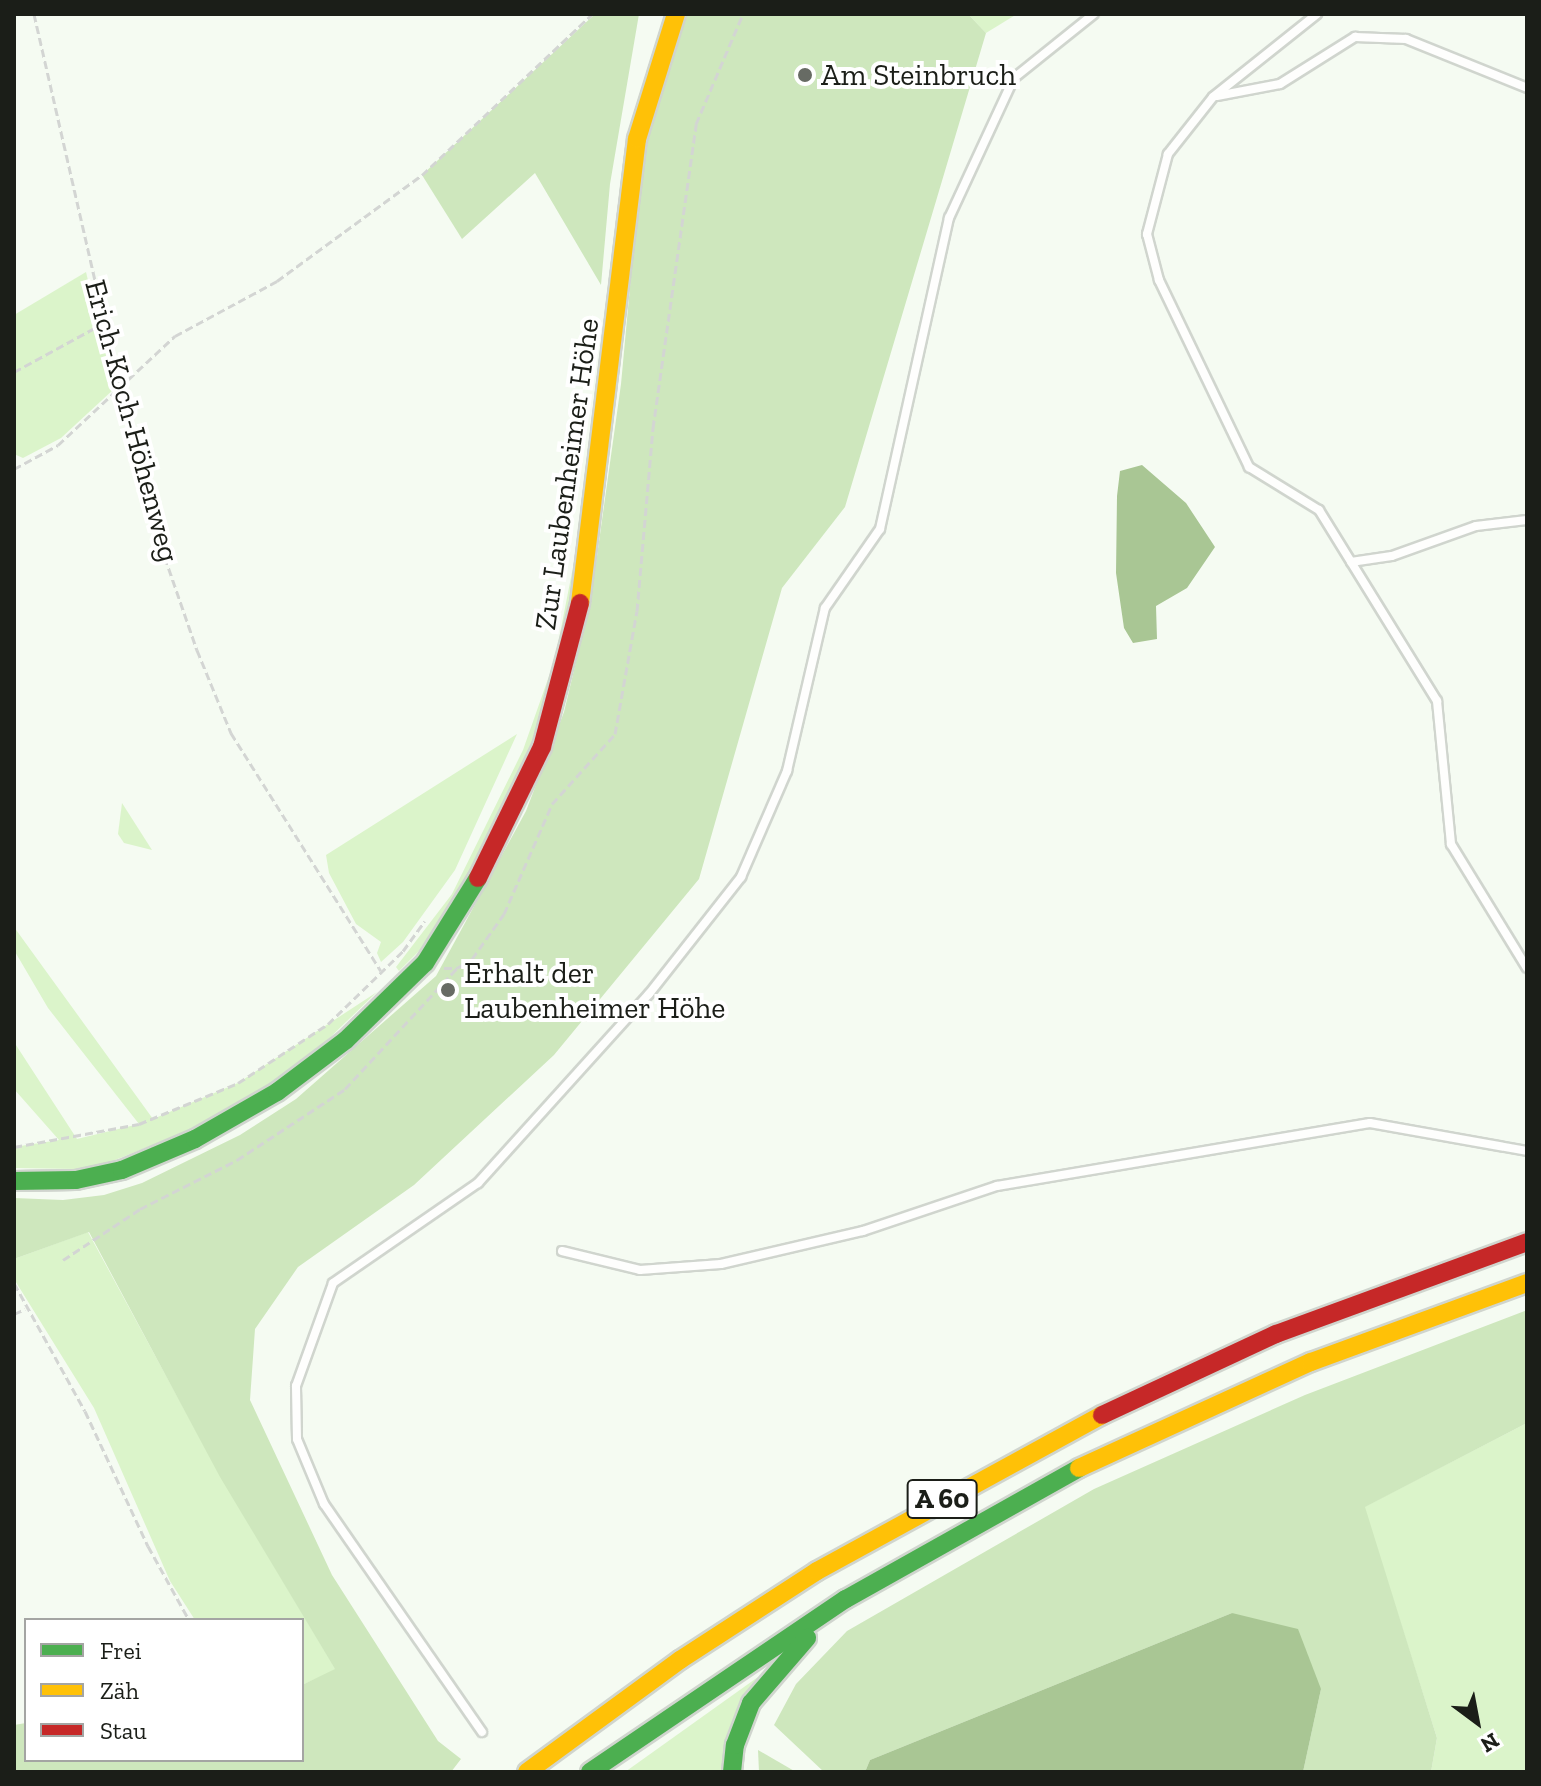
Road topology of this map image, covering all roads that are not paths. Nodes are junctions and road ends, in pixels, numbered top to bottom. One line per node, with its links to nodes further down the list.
1 (676, 14): 10 (main road, Zur Laubenheimer Höhe)
2 (1094, 14): 15 (lane)
3 (1317, 14): 5 (lane)
4 (1527, 88): 5 (lane)
5 (1213, 97): 7 (lane)
6 (1527, 520): 7 (lane)
7 (1351, 562): 8 (lane)
8 (1527, 968)
9 (1527, 1151): 12 (lane)
10 (14, 1181)
11 (1527, 1242): 16 (main road, A 60)
12 (562, 1251)
13 (1527, 1283): 14 (main road, A 60)
14 (846, 1599): 17 (main road, A 60); 18 (main road, A 60)
15 (482, 1732)
16 (527, 1772)
17 (590, 1772)
18 (732, 1772)

